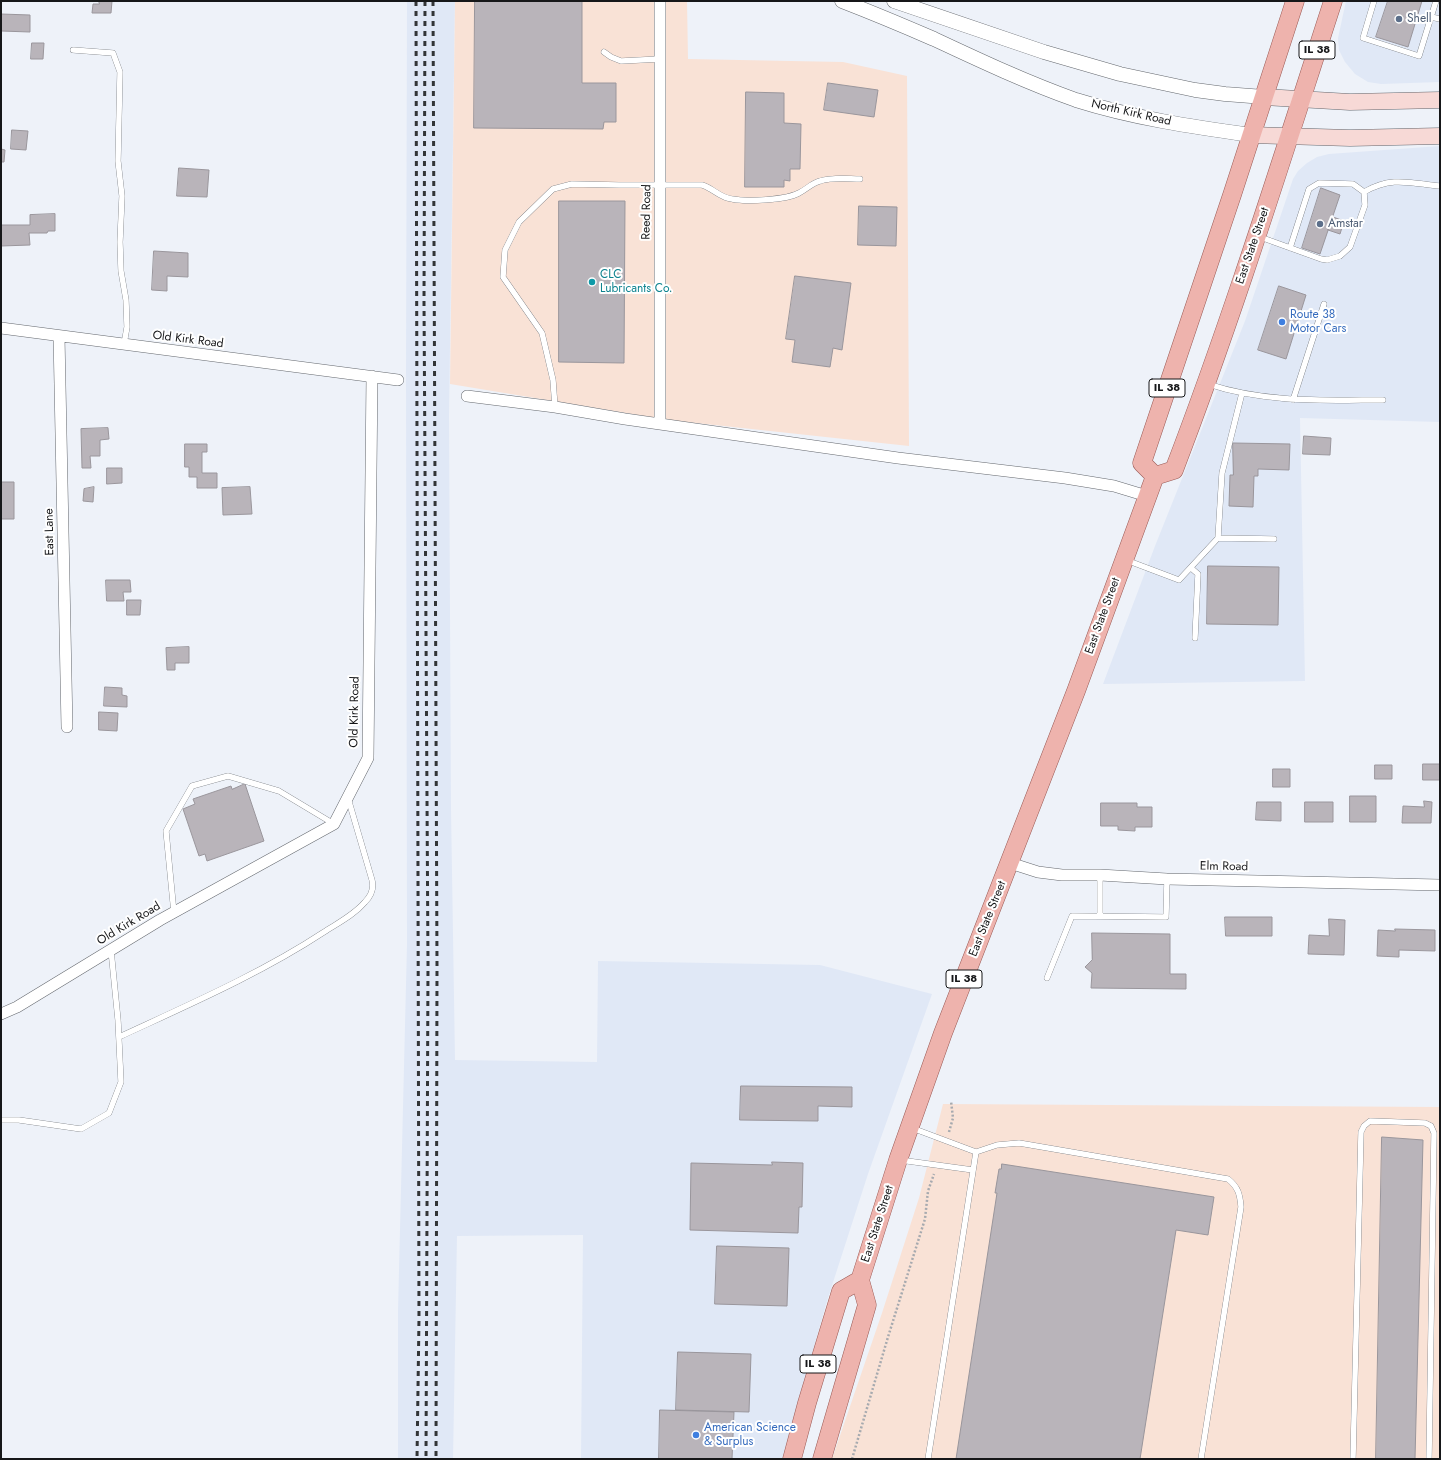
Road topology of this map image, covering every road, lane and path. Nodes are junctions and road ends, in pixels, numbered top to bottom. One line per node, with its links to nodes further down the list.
1 (660, 1): 12 (street, Reed Road)
2 (842, 1): 16 (street, North Kirk Road)
3 (894, 1): 13 (street)
4 (1295, 1): 13 (main road, IL 38)
5 (1333, 1): 14 (main road, East State Street / IL 38)
6 (1374, 1): 8 (lane)
7 (1436, 1): 8 (lane)
8 (1431, 17): 9 (lane)
9 (1440, 19)
10 (73, 50): 28 (lane)
11 (604, 52): 12 (lane)
12 (660, 59): 20 (street, Reed Road)
13 (1264, 96): 14 (main road); 16 (main road, IL 38)
14 (1301, 99): 15 (main road); 17 (main road, East State Street / IL 38)
15 (1440, 100)
16 (1252, 135): 17 (main road, North Kirk Road); 38 (main road, IL 38)
17 (1289, 136): 18 (main road, North Kirk Road); 23 (main road, East State Street / IL 38)
18 (1440, 136)
19 (860, 179): 20 (lane)
20 (660, 185): 36 (lane); 37 (street, Reed Road)
21 (1440, 186): 22 (lane)
22 (1364, 192): 24 (lane); 24 (lane)
23 (1256, 236): 24 (lane); 31 (main road, East State Street / IL 38)
24 (1290, 248)
25 (1324, 304): 34 (lane)
26 (1, 328): 27 (street, Old Kirk Road)
27 (59, 336): 28 (street, Old Kirk Road); 45 (street, East Lane)
28 (124, 345): 29 (street, Old Kirk Road)
29 (372, 376): 30 (street, Old Kirk Road); 46 (street, Old Kirk Road)
30 (398, 380)
31 (1206, 383): 32 (lane); 38 (main road, East State Street / IL 38)
32 (1242, 393): 34 (lane); 40 (lane)
33 (467, 396): 36 (street)
34 (1293, 400): 35 (lane)
35 (1383, 400)
36 (555, 407): 37 (street)
37 (660, 423): 39 (street)
38 (1155, 476): 39 (main road, East State Street / IL 38)
39 (1147, 496): 42 (main road, East State Street / IL 38)
40 (1218, 538): 41 (lane); 43 (lane)
41 (1274, 539)
42 (1124, 560): 43 (lane); 48 (main road, East State Street / IL 38)
43 (1191, 568): 44 (lane)
44 (1195, 638)
45 (66, 727)
46 (348, 798): 47 (street, Old Kirk Road); 57 (lane)
47 (334, 824): 52 (street, Old Kirk Road); 52 (lane)
48 (1010, 863): 49 (street, Elm Road); 60 (main road, East State Street / IL 38)
49 (1100, 875): 50 (street, Elm Road); 53 (lane)
50 (1168, 879): 51 (street, Elm Road); 53 (lane)
51 (1440, 885)
52 (174, 913): 54 (street, Old Kirk Road)
53 (1100, 916): 55 (lane)
54 (111, 950): 56 (street, Old Kirk Road); 57 (lane)
55 (1047, 978)
56 (1, 1014)
57 (119, 1037): 59 (lane)
58 (951, 1101): 61 (path)
59 (1, 1120)
60 (910, 1127): 62 (lane); 63 (main road, East State Street / IL 38)
61 (950, 1129)
62 (976, 1152): 64 (lane); 71 (lane)
63 (898, 1160): 64 (lane); 66 (main road, East State Street / IL 38)
64 (973, 1170): 70 (lane)
65 (931, 1184): 69 (path)
66 (860, 1280): 67 (main road, IL 38); 68 (main road, IL 38)
67 (792, 1459)
68 (822, 1459)
69 (852, 1459)
70 (928, 1459)
71 (1201, 1459)
72 (1353, 1459): 73 (lane)
73 (1429, 1459)

